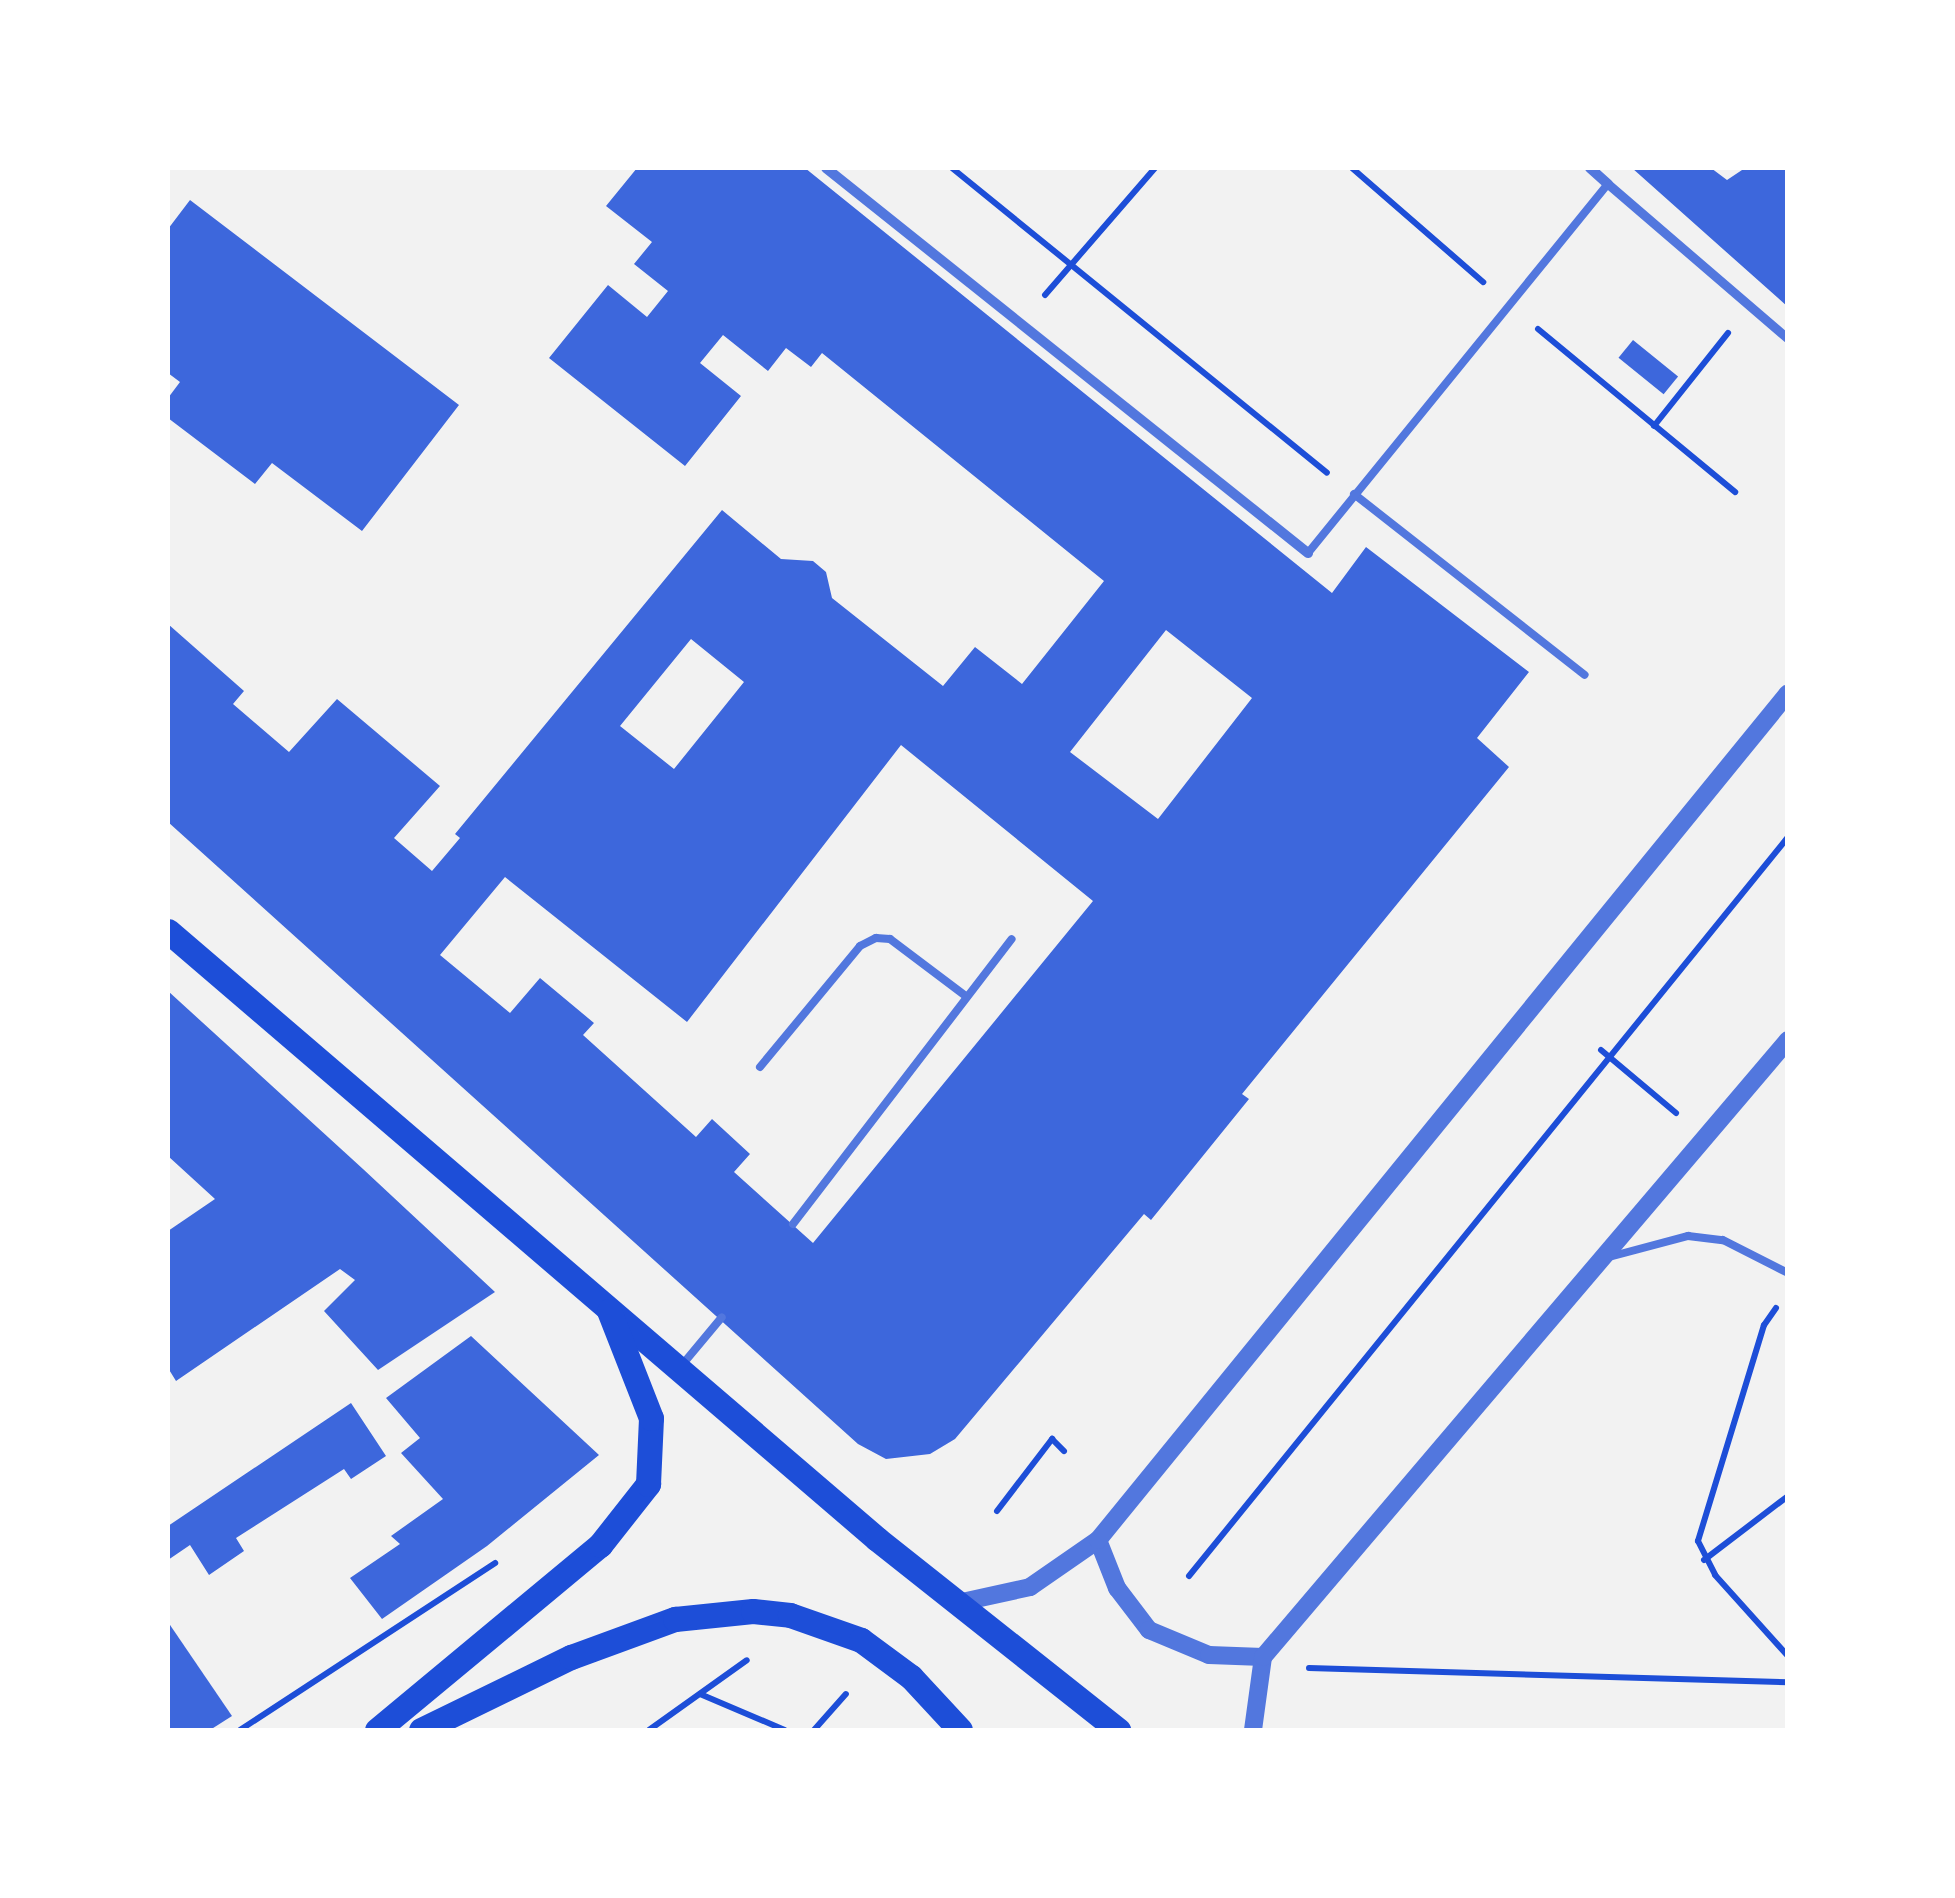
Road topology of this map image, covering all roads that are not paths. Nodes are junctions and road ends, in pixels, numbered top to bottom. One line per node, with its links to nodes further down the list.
1 (826, 168): 6 (street)
2 (1590, 168): 3 (street)
3 (1608, 184): 4 (street); 5 (lane)
4 (1788, 339)
5 (1354, 494): 6 (lane); 7 (lane)
6 (1308, 554)
7 (1585, 674)
8 (1788, 693): 20 (street)
9 (168, 931): 17 (main road)
10 (1012, 939): 11 (lane)
11 (966, 997): 13 (lane); 14 (lane)
12 (1788, 1040): 15 (street)
13 (760, 1068)
14 (793, 1224)
15 (1596, 1261): 16 (lane); 22 (street)
16 (1788, 1273)
17 (607, 1306): 19 (main road); 23 (main road)
18 (722, 1317): 19 (lane)
19 (679, 1368): 21 (main road)
20 (1098, 1540): 21 (street); 22 (street)
21 (962, 1602): 26 (main road)
22 (1268, 1650): 27 (street)
23 (377, 1730)
24 (422, 1730): 25 (main road)
25 (960, 1730)
26 (1118, 1730)
27 (1252, 1730)

